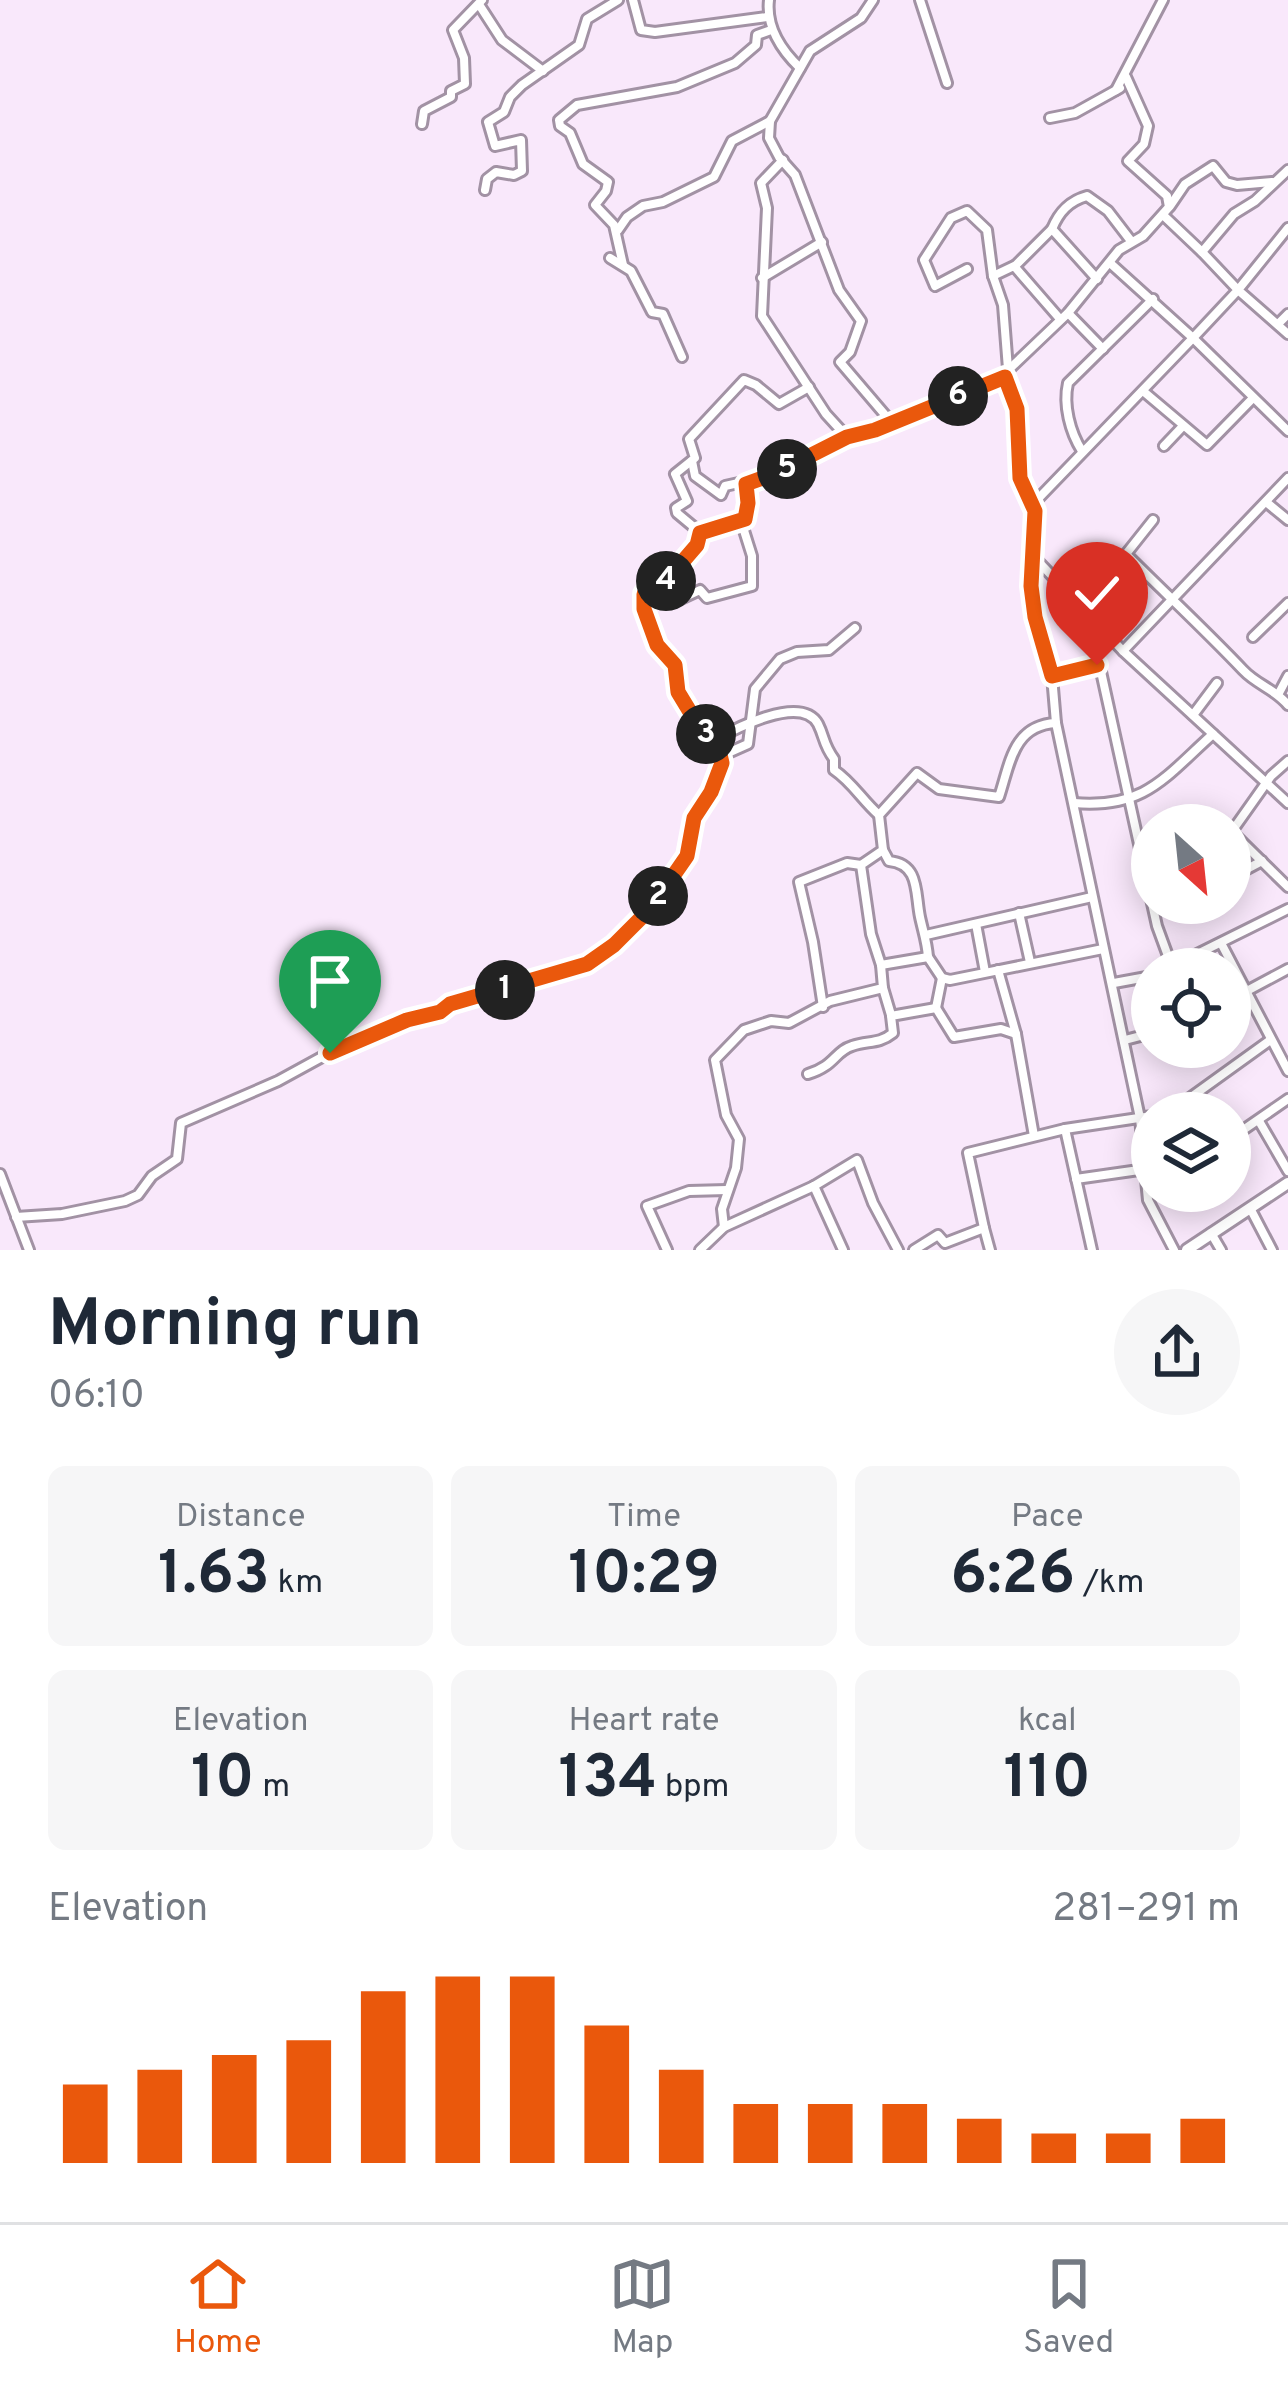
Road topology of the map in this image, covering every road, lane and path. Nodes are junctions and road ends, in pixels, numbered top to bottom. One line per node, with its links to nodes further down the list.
1 (618, 0): 11 (street)
2 (633, 0): 8 (street)
3 (769, 0): 8 (street)
4 (873, 0): 10 (street)
5 (920, 0): 13 (street)
6 (1162, 0): 12 (street)
7 (481, 3): 11 (street); 16 (street)
8 (767, 17): 9 (street)
9 (771, 31): 10 (street); 26 (street)
10 (800, 68): 15 (street)
11 (543, 71): 20 (street)
12 (1128, 80): 14 (street); 21 (street)
13 (947, 83)
14 (1050, 118)
15 (770, 121): 17 (street); 26 (street)
16 (422, 124)
17 (783, 160): 25 (street); 34 (street)
18 (1288, 170): 19 (street)
19 (1276, 182): 21 (street); 27 (street)
20 (484, 190)
21 (1166, 211): 24 (street); 27 (street)
22 (1288, 228): 36 (street)
23 (1052, 229): 24 (street); 31 (street); 35 (street)
24 (1131, 241): 29 (street)
25 (822, 242): 34 (street); 49 (street)
26 (616, 243): 30 (street)
27 (1202, 251): 36 (street)
28 (610, 258): 30 (street)
29 (1110, 263): 35 (street); 37 (street)
30 (623, 265): 44 (street)
31 (1014, 266): 33 (street); 39 (street)
32 (967, 269): 33 (street)
33 (993, 276): 45 (street)
34 (762, 278): 46 (street)
35 (1097, 279): 39 (street)
36 (1238, 290): 40 (street); 42 (street)
37 (1153, 299): 42 (street); 43 (street)
38 (1288, 314): 40 (street)
39 (1064, 316): 43 (street); 45 (street)
40 (1278, 324): 41 (street)
41 (1288, 334)
42 (1193, 338): 47 (street); 48 (street)
43 (1103, 349): 54 (street)
44 (682, 357)
45 (1005, 373): 49 (street); 59 (street)
46 (809, 387): 52 (street); 55 (street)
47 (1143, 391): 50 (street); 54 (street)
48 (1252, 398): 50 (street); 51 (street)
49 (892, 423): 52 (street)
50 (1182, 427): 53 (street)
51 (1288, 430)
52 (847, 437): 57 (street)
53 (1164, 446)
54 (1082, 451): 59 (street)
55 (692, 461): 57 (street); 63 (street)
56 (1288, 478): 58 (street)
57 (746, 484): 60 (street)
58 (1266, 502): 62 (street); 66 (street)
59 (1033, 504): 64 (street)
60 (741, 520): 63 (street); 65 (street)
61 (1153, 520): 66 (street)
62 (1288, 520)
63 (700, 533): 65 (street)
64 (1033, 555): 70 (street); 71 (street)
65 (666, 581): 80 (street)
66 (1173, 601): 70 (street); 74 (street)
67 (1288, 603): 69 (street)
68 (855, 628): 78 (street)
69 (1253, 637)
70 (1123, 651): 76 (street)
71 (1052, 676): 77 (street); 84 (street)
72 (1288, 676): 74 (street)
73 (1217, 683): 76 (street)
74 (1279, 693): 75 (street)
75 (1288, 705)
76 (1193, 715): 79 (street)
77 (1056, 723): 86 (street); 89 (street)
78 (753, 724): 80 (street); 81 (street); 89 (street)
79 (1213, 734): 83 (street); 84 (street)
80 (713, 742): 81 (street)
81 (721, 756): 145 (street)
82 (1288, 761): 83 (street)
83 (1267, 782): 85 (street); 87 (street)
84 (1130, 802): 86 (street); 88 (street)
85 (1288, 802)
86 (1074, 803): 96 (street)
87 (1251, 805)
88 (1131, 807)
89 (879, 814): 90 (street)
90 (883, 850): 93 (street); 100 (street)
91 (1251, 851): 92 (street)
92 (1262, 861): 94 (street); 95 (street)
93 (861, 865): 107 (street); 117 (street)
94 (1251, 867)
95 (1288, 887)
96 (1091, 897): 98 (street); 104 (street)
97 (1288, 909): 101 (street)
98 (1019, 913): 99 (street); 106 (street)
99 (976, 924): 100 (street); 110 (street)
100 (926, 935): 105 (street)
101 (1221, 943): 102 (street); 103 (street)
102 (1211, 948)
103 (1223, 948)
104 (1103, 950): 106 (street); 113 (street)
105 (928, 957): 107 (street); 111 (street)
106 (1030, 962): 109 (street)
107 (881, 965): 114 (street)
108 (1288, 969): 115 (street)
109 (998, 970): 110 (street); 120 (street)
110 (985, 972): 111 (street)
111 (942, 978): 118 (street)
112 (1131, 980): 113 (street)
113 (1114, 983): 122 (street)
114 (884, 988): 117 (street); 119 (street)
115 (1251, 989)
116 (1251, 1004): 123 (street)
117 (823, 1007): 140 (street)
118 (936, 1008): 119 (street); 120 (street)
119 (891, 1016): 125 (street)
120 (1016, 1034): 133 (street)
121 (1131, 1038): 122 (street)
122 (1124, 1040): 126 (street)
123 (1270, 1041): 124 (street); 127 (street)
124 (1288, 1071)
125 (808, 1074)
126 (1135, 1092)
127 (1198, 1092)
128 (1288, 1100): 130 (street)
129 (1131, 1119): 132 (street)
130 (1258, 1121): 131 (street); 135 (street)
131 (1251, 1126)
132 (1065, 1129): 133 (street); 137 (street)
133 (1034, 1136): 147 (street)
134 (1131, 1171): 137 (street)
135 (1288, 1171)
136 (0, 1174): 145 (street)
137 (1076, 1179): 158 (street)
138 (1288, 1183): 141 (street)
139 (814, 1186): 146 (street); 155 (street); 156 (street)
140 (728, 1190): 146 (street); 153 (street)
141 (1251, 1207)
142 (1251, 1210): 150 (street)
143 (1154, 1212): 159 (street)
144 (1244, 1212): 148 (street)
145 (16, 1217): 152 (street)
146 (724, 1227): 154 (street)
147 (983, 1228): 149 (street); 157 (street)
148 (1211, 1233): 160 (street); 161 (street)
149 (947, 1246): 151 (street)
150 (1267, 1248)
151 (917, 1249)
152 (29, 1250)
153 (668, 1250)
154 (700, 1250)
155 (843, 1250)
156 (898, 1250)
157 (990, 1250)
158 (1092, 1250)
159 (1174, 1250)
160 (1187, 1250)
161 (1221, 1250)

